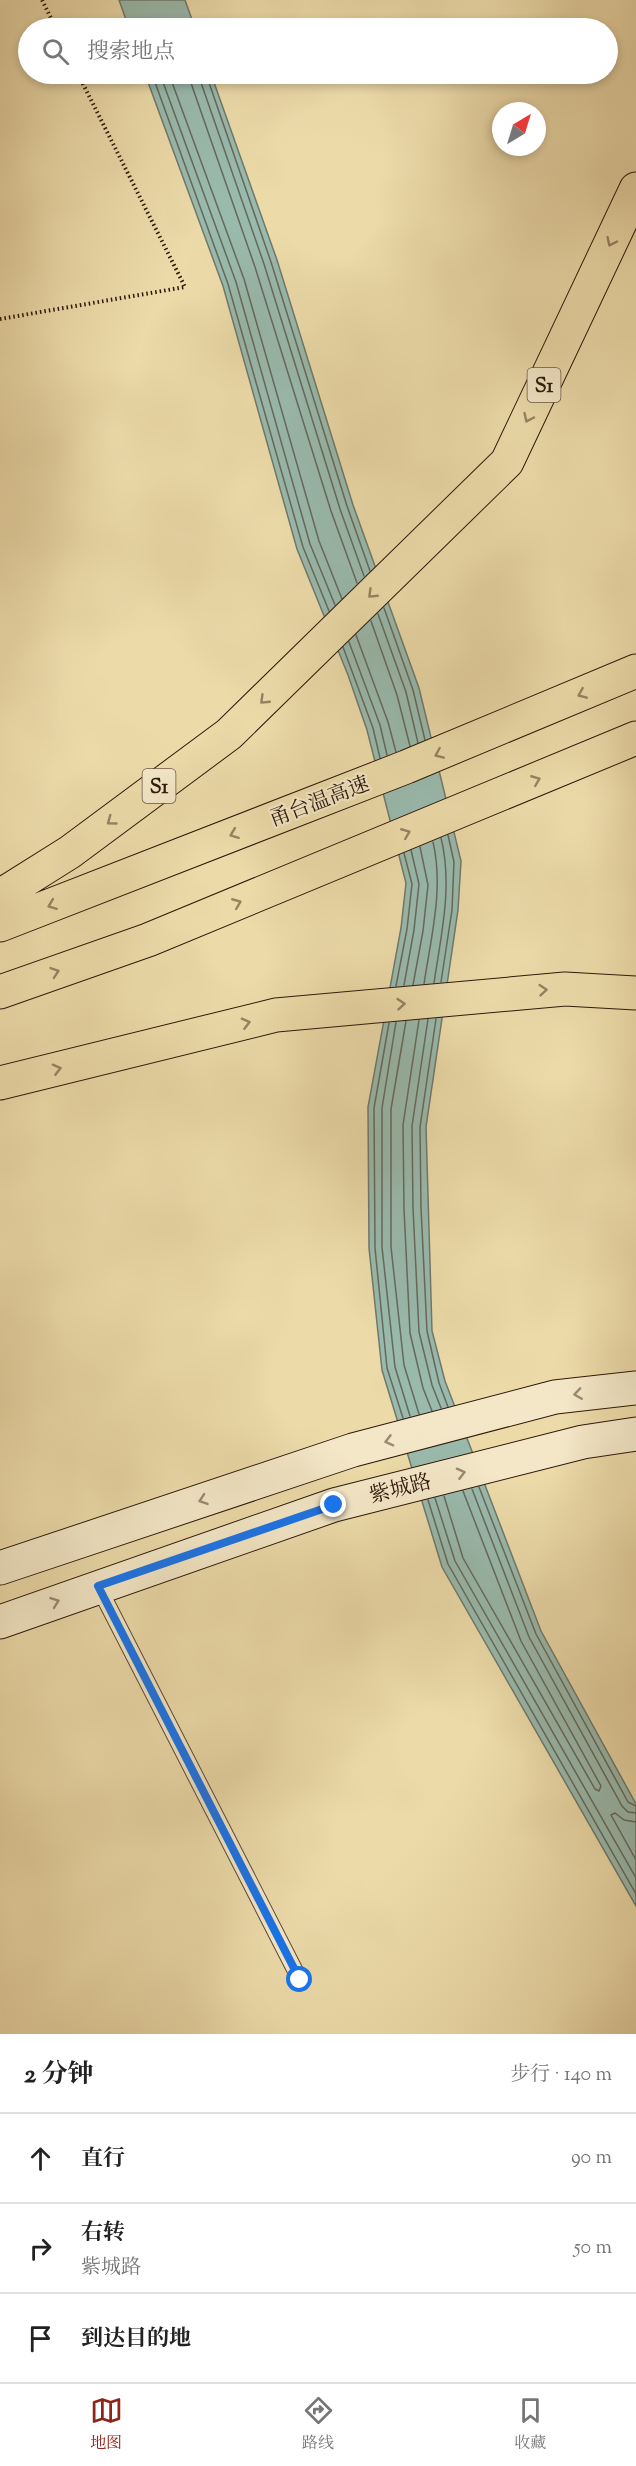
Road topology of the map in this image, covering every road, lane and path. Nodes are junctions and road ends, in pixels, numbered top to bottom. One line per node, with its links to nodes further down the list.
1 (42, 0): 2 (path)
2 (51, 18)
3 (83, 84): 5 (path)
4 (636, 189): 8 (highway, S1, one-way to 8)
5 (0, 319)
6 (636, 671): 9 (highway, 甬台温高速, one-way to 9)
7 (636, 738): 10 (highway, one-way to 7)
8 (0, 896)
9 (0, 926)
10 (0, 992)
11 (636, 993): 12 (highway, one-way to 11)
12 (0, 1083)
13 (636, 1388): 15 (main road, one-way to 15)
14 (636, 1434): 16 (main road, 紫城路, one-way to 14)
15 (0, 1568)
16 (98, 1586): 17 (main road, 紫城路, one-way to 16); 18 (lane)
17 (0, 1622)
18 (300, 1980)

